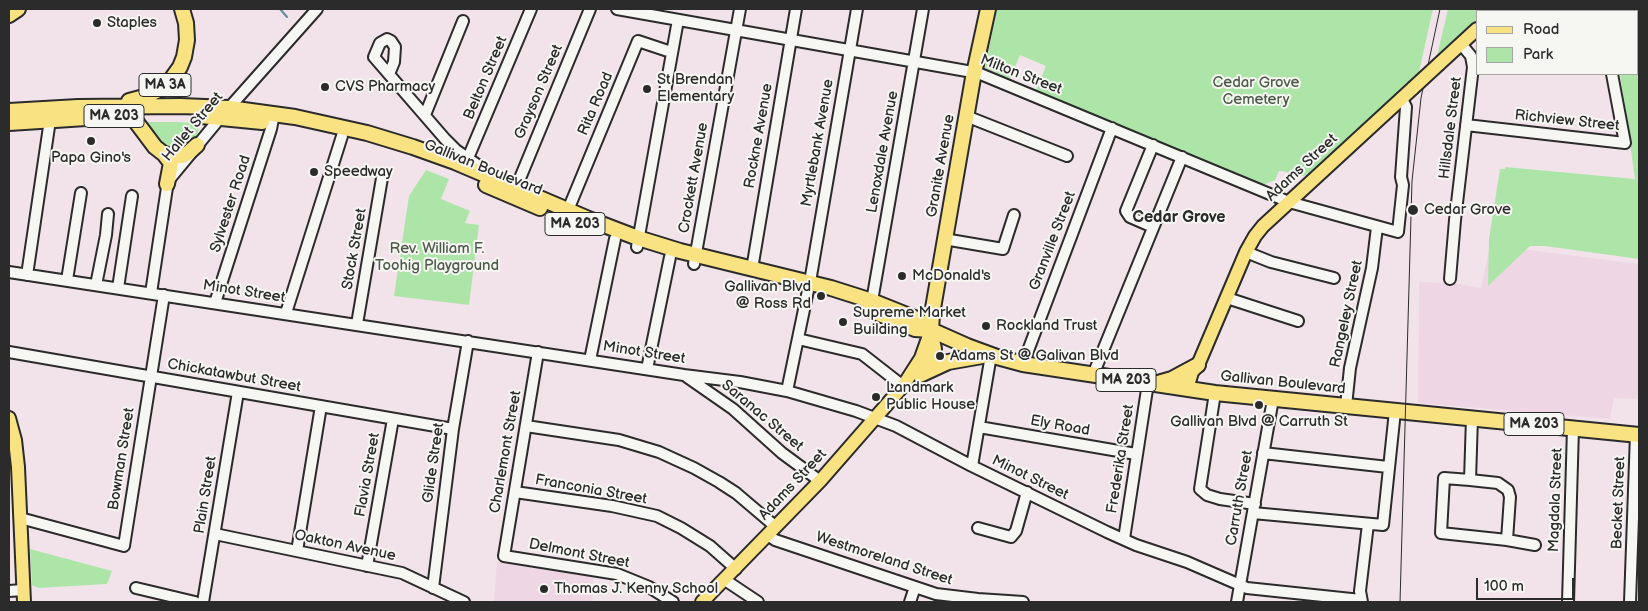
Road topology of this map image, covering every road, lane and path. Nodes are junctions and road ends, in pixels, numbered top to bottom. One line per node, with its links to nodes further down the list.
1 (18, 9): 13 (highway)
2 (182, 9): 28 (highway, MA 3A)
3 (317, 9): 30 (street, Hallet Street)
4 (531, 9): 47 (street, Belton Street)
5 (590, 9): 49 (street, Grayson Street)
6 (622, 9): 14 (street, Milton Street)
7 (682, 9): 14 (street)
8 (740, 9): 16 (street, Crockett Avenue)
9 (796, 9): 18 (street, Rockne Avenue)
10 (857, 9): 20 (street, Myrtlebank Avenue)
11 (923, 9): 23 (street, Lenoxdale Avenue)
12 (988, 9): 24 (highway, Granite Avenue)
13 (9, 15)
14 (679, 20): 16 (street, Milton Street); 21 (street)
15 (463, 21): 32 (street)
16 (736, 30): 18 (street, Milton Street); 64 (street, Crockett Avenue)
17 (1476, 30): 19 (main road, Adams Street)
18 (791, 40): 20 (street, Milton Street); 65 (street, Rockne Avenue)
19 (1461, 44): 22 (street, Hillsdale Street); 27 (main road, Adams Street, bridge)
20 (850, 50): 23 (street, Milton Street); 72 (street, Myrtlebank Avenue)
21 (671, 52): 54 (street, Rita Road); 61 (street)
22 (1474, 56): 37 (street, Hillsdale Street)
23 (914, 62): 24 (street, Milton Street); 77 (street, Lenoxdale Avenue)
24 (974, 72): 33 (highway, Granite Avenue); 38 (street, Milton Street)
25 (389, 74): 25 (street, Gallivan Boulevard); 32 (street, Gallivan Boulevard)
26 (1612, 75): 37 (street, Richview Street)
27 (1402, 99): 53 (main road, Adams Street); 58 (street, Milton Street)
28 (86, 107): 29 (highway, Gallivan Boulevard / MA 3A); 30 (highway, Gallivan Boulevard / MA 203)
29 (9, 111)
30 (224, 113): 31 (highway, Gallivan Boulevard / MA 203); 34 (highway, Gallivan Boulevard / MA 203); 41 (street, Hallet Street)
31 (131, 115): 35 (highway, Gallivan Boulevard / MA 203); 43 (highway)
32 (424, 115): 40 (street, Gallivan Boulevard)
33 (966, 116): 45 (street); 60 (highway, Granite Avenue)
34 (273, 119): 39 (highway, Gallivan Boulevard / MA 203); 44 (highway, Gallivan Boulevard / MA 203); 78 (street, Sylvester Road)
35 (50, 120): 36 (highway, Gallivan Boulevard / MA 203); 67 (street)
36 (9, 123)
37 (1466, 125): 69 (street, Hillsdale Street)
38 (1112, 128): 42 (street, Milton Street); 89 (street, Granville Street)
39 (342, 136): 47 (highway, Gallivan Boulevard / MA 203); 79 (street)
40 (444, 139): 44 (street); 47 (street, Gallivan Boulevard)
41 (197, 145): 43 (highway); 50 (street, Hallet Street)
42 (1153, 145): 46 (street, Milton Street); 57 (street)
43 (164, 154): 50 (highway)
44 (434, 154): 47 (highway, Gallivan Boulevard / MA 203)
45 (1067, 156)
46 (1182, 157): 53 (street, Milton Street); 57 (street)
47 (463, 166): 49 (highway, Gallivan Boulevard / MA 203); 59 (highway, Gallivan Boulevard / MA 203)
48 (382, 178): 81 (street, Stock Street)
49 (510, 185): 54 (highway, Gallivan Boulevard / MA 203)
50 (166, 187): 74 (street, Hallet Street)
51 (82, 192): 70 (street)
52 (132, 196): 73 (street)
53 (1289, 202): 58 (street, Milton Street); 62 (main road, Adams Street)
54 (568, 210): 61 (highway, Gallivan Boulevard / MA 203)
55 (108, 214): 71 (street)
56 (1014, 215): 60 (street)
57 (1153, 227): 94 (street)
58 (1377, 227): 104 (street, Rangeley Street)
59 (615, 239): 61 (highway, Gallivan Boulevard / MA 203); 88 (street)
60 (944, 239): 82 (highway, Granite Avenue)
61 (637, 242): 63 (highway, Gallivan Boulevard / MA 203); 64 (highway, Gallivan Boulevard / MA 203)
62 (1246, 252): 68 (street); 76 (main road, Adams Street)
63 (670, 257): 64 (highway, Gallivan Boulevard / MA 203); 91 (street)
64 (695, 259): 65 (highway, Gallivan Boulevard / MA 203); 72 (highway, Gallivan Boulevard / MA 203)
65 (752, 268): 72 (highway, Gallivan Boulevard / MA 203)
66 (9, 272): 67 (street, Minot Street)
67 (27, 274): 70 (street, Minot Street)
68 (1334, 278)
69 (1450, 279)
70 (67, 280): 71 (street, Minot Street)
71 (96, 285): 73 (street, Minot Street)
72 (808, 287): 77 (highway, Gallivan Boulevard / MA 203); 82 (highway, Gallivan Boulevard / MA 203); 83 (street, Myrtlebank Avenue)
73 (118, 288): 74 (street, Minot Street)
74 (151, 293): 75 (street, Minot Street)
75 (164, 295): 78 (street, Minot Street); 95 (street, Bowman Street)
76 (1226, 298): 80 (street); 90 (main road, Adams Street)
77 (872, 301): 82 (highway, Gallivan Boulevard / MA 203)
78 (215, 302): 79 (street, Minot Street)
79 (286, 313): 81 (street, Minot Street)
80 (1298, 321)
81 (357, 324): 84 (street, Minot Street)
82 (931, 330): 87 (highway, Gallivan Boulevard / MA 203); 93 (main road, Adams Street); 97 (main road, Adams Street)
83 (798, 339): 97 (street); 99 (street, Myrtlebank Avenue)
84 (468, 341): 86 (street, Minot Street); 113 (street, Glide Street)
85 (9, 352): 95 (street, Chickatawbut Street)
86 (538, 352): 88 (street, Minot Street); 110 (street, Charlemont Street)
87 (991, 355): 89 (highway, Gallivan Boulevard / MA 203); 93 (highway); 111 (street)
88 (590, 360): 91 (street, Minot Street)
89 (1023, 364): 94 (highway, Gallivan Boulevard / MA 203)
90 (1198, 365): 96 (highway); 98 (main road, Adams Street)
91 (647, 369): 92 (street, Minot Street)
92 (684, 375): 99 (street, Minot Street); 120 (street, Saranac Street)
93 (920, 375): 97 (main road, Adams Street)
94 (1093, 375): 96 (highway, Gallivan Boulevard / MA 203)
95 (150, 376): 100 (street, Chickatawbut Street); 124 (street, Bowman Street)
96 (1151, 383): 98 (highway, Gallivan Boulevard / MA 203); 116 (street, Frederika Street)
97 (903, 386): 107 (main road, Adams Street)
98 (1191, 390): 101 (highway, Gallivan Boulevard / MA 203)
99 (787, 391): 107 (street, Minot Street)
100 (238, 392): 103 (street, Chickatawbut Street); 128 (street, Plain Street)
101 (1215, 393): 102 (highway, Gallivan Boulevard / MA 203); 123 (street)
102 (1273, 399): 104 (highway, Gallivan Boulevard / MA 203); 115 (street, Carruth Street)
103 (322, 406): 109 (street, Chickatawbut Street); 132 (street)
104 (1346, 406): 105 (highway, Gallivan Boulevard / MA 203)
105 (1394, 411): 108 (highway, Gallivan Boulevard / MA 203); 118 (street)
106 (9, 418): 124 (main road)
107 (875, 418): 117 (street, Minot Street); 120 (main road, Adams Street)
108 (1472, 418): 112 (highway, Gallivan Boulevard / MA 203); 119 (street)
109 (393, 419): 113 (street, Chickatawbut Street); 134 (street, Flavia Street)
110 (526, 426): 121 (street, Charlemont Street); 127 (street, Westmoreland Street)
111 (979, 427): 116 (street, Ely Road); 117 (street)
112 (1574, 428): 114 (highway, Gallivan Boulevard / MA 203); 153 (street, Magdala Street)
113 (453, 429): 140 (street, Glide Street)
114 (1638, 435): 154 (street, Becket Street)
115 (1263, 453): 118 (street); 123 (street, Carruth Street)
116 (1136, 454): 129 (street, Frederika Street)
117 (972, 466): 122 (street, Minot Street)
118 (1388, 467): 125 (street)
119 (1470, 480): 130 (street); 130 (street)
120 (820, 481): 127 (main road, Adams Street)
121 (514, 492): 133 (street, Charlemont Street); 135 (street, Franconia Street)
122 (1027, 492): 126 (street); 129 (street, Minot Street)
123 (1254, 509): 125 (street); 137 (street, Carruth Street)
124 (20, 518): 142 (main road)
125 (1368, 524): 143 (street)
126 (978, 528)
127 (772, 531): 135 (main road, Adams Street); 138 (street, Westmoreland Street)
128 (215, 534): 132 (street, Oakton Avenue); 145 (street, Plain Street)
129 (1124, 540): 137 (street, Minot Street)
130 (1507, 540): 131 (street)
131 (1534, 544)
132 (297, 551): 134 (street, Oakton Avenue)
133 (504, 556): 147 (street, Delmont Street)
134 (368, 566): 140 (street, Oakton Avenue)
135 (736, 569): 136 (main road, Adams Street)
136 (725, 580): 148 (main road, Adams Street); 149 (street)
137 (1240, 585): 143 (street, Minot Street); 152 (street, Carruth Street)
138 (915, 587): 150 (street); 151 (street, Westmoreland Street)
139 (136, 588): 144 (street)
140 (433, 588): 146 (street, Oakton Avenue)
141 (9, 591): 142 (street)
142 (24, 596)
143 (1361, 601)
144 (195, 602)
145 (203, 602)
146 (464, 602)
147 (673, 602)
148 (702, 602)
149 (758, 602)
150 (910, 602)
151 (1023, 602)
152 (1237, 602)
153 (1568, 602)
154 (1630, 602)

